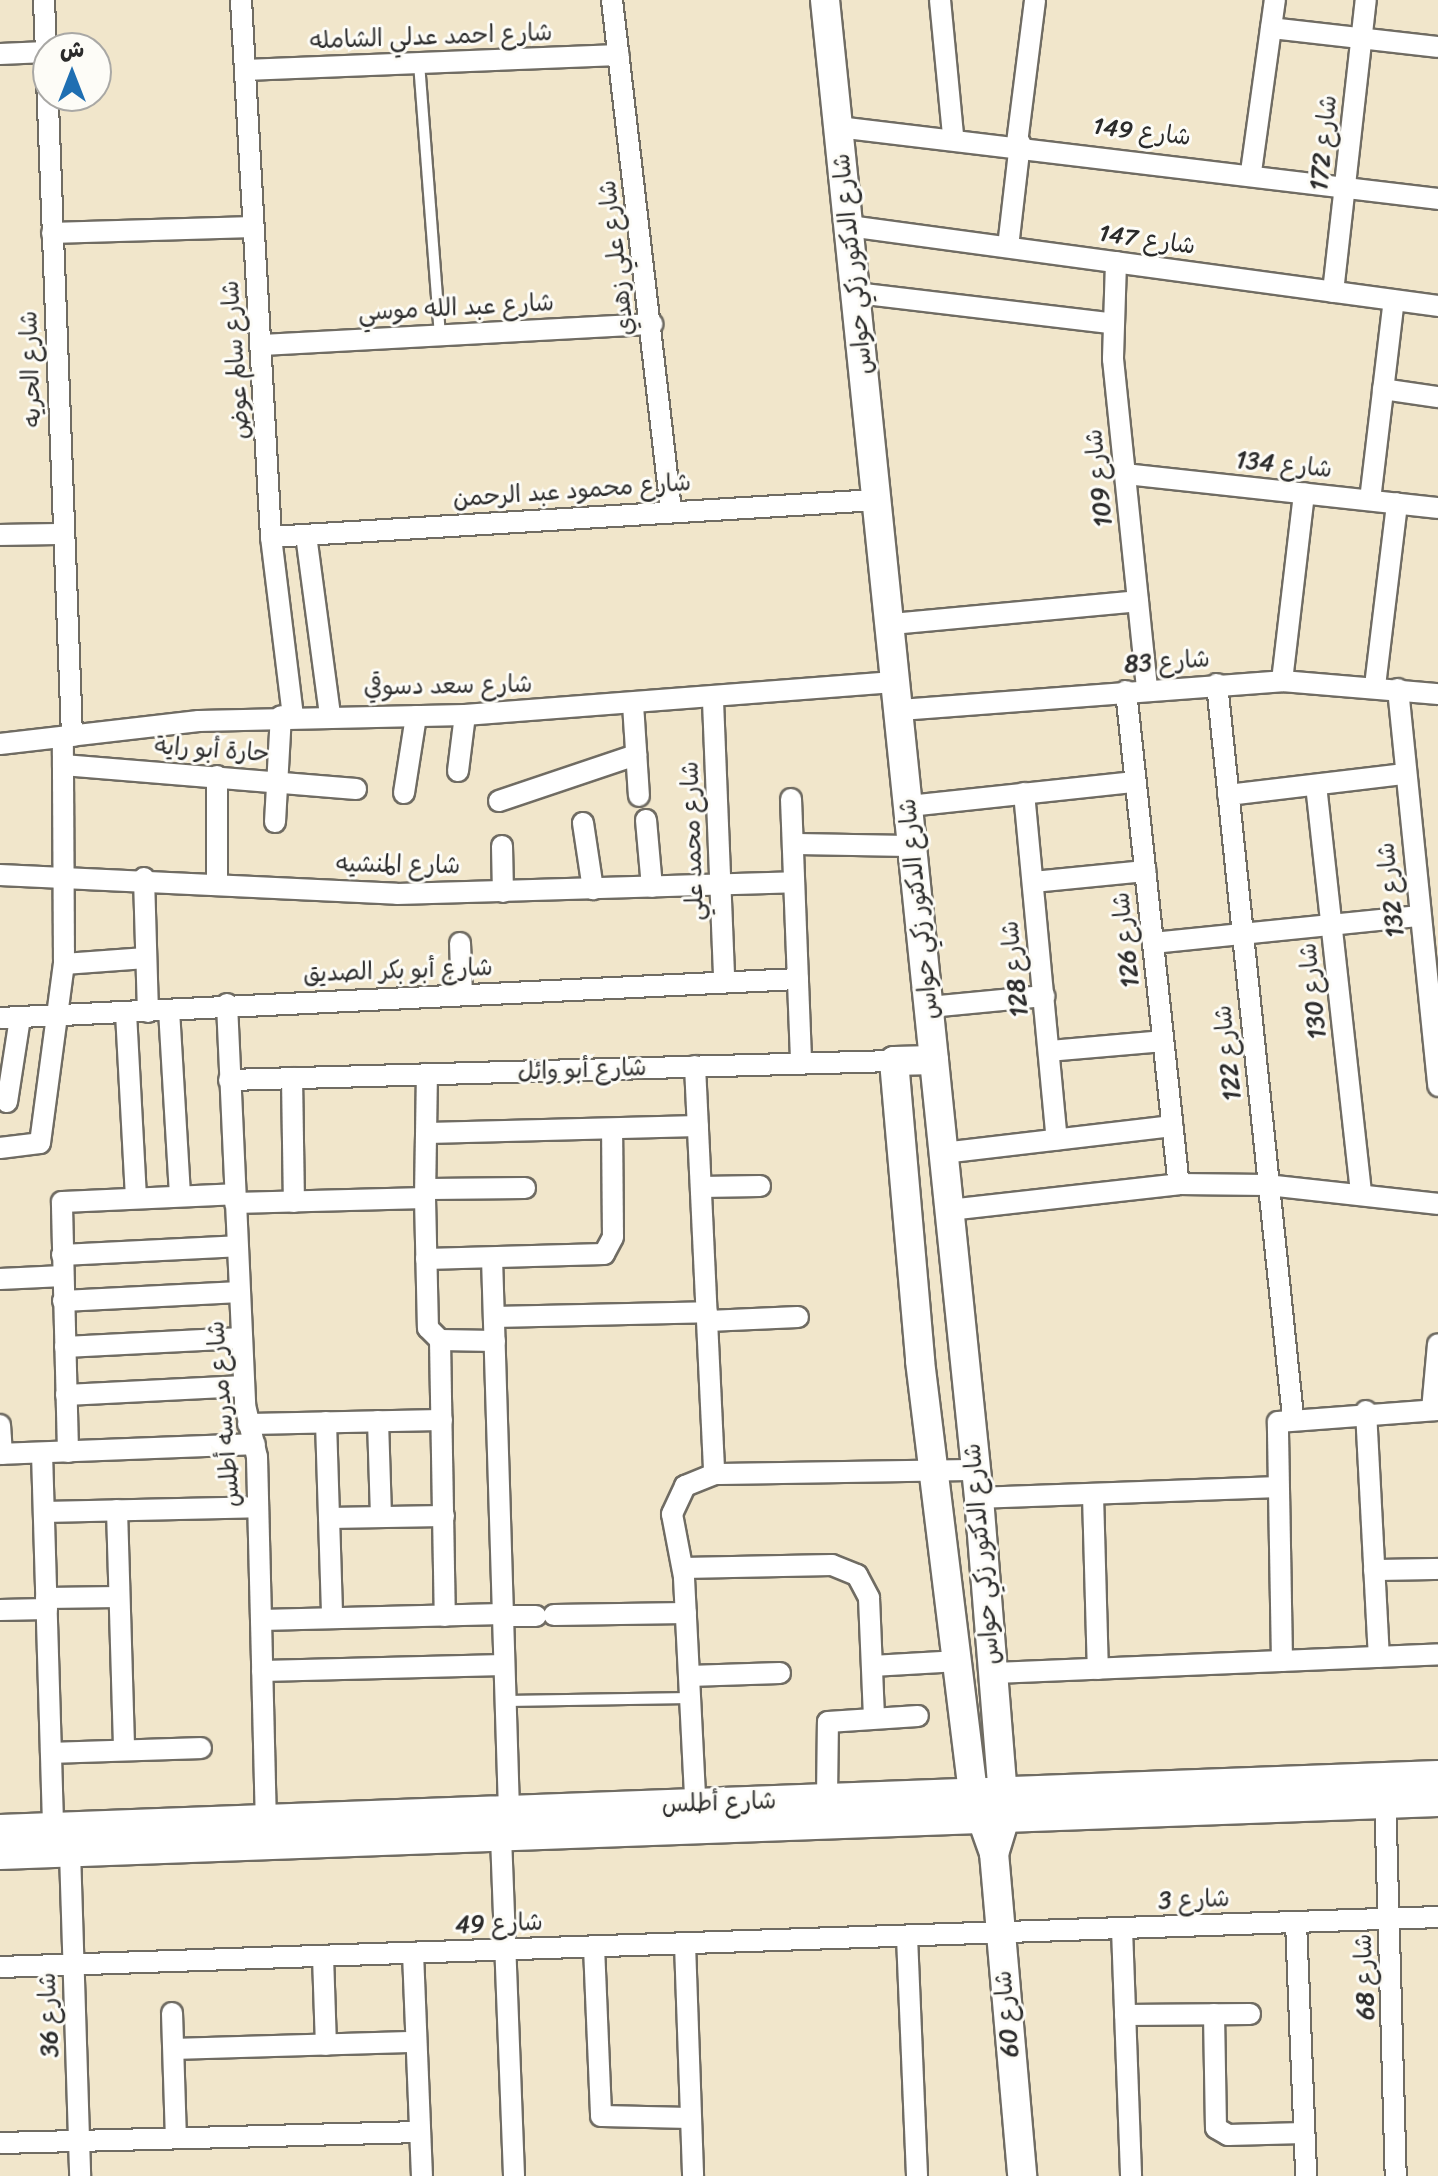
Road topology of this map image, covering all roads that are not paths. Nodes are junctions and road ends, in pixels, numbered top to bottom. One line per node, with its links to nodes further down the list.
1 (44, 0): 10 (street, شارع الحريه)
2 (241, 0): 17 (street, شارع سالم عوض)
3 (612, 0): 15 (street, شارع علي زهدي)
4 (825, 0): 19 (street, شارع الدكتور زكي حواس)
5 (940, 0): 20 (street)
6 (1035, 0): 21 (street)
7 (1275, 0): 9 (street)
8 (1366, 0): 11 (street, شارع 172)
9 (1271, 28): 11 (street); 22 (street)
10 (45, 32)
11 (1361, 40): 12 (street); 23 (street, شارع 172)
12 (1438, 47)
13 (32, 53): 14 (street)
14 (0, 54)
15 (619, 55): 16 (street, شارع احمد عدلي الشامله); 35 (street, شارع علي زهدي)
16 (419, 63): 17 (street, شارع احمد عدلي الشامله); 36 (lane)
17 (245, 70): 26 (street, شارع سالم عوض)
18 (48, 112): 27 (street, شارع الحريه)
19 (838, 127): 20 (street, شارع 149); 25 (street, شارع الدكتور زكي حواس)
20 (953, 135): 21 (street, شارع 149)
21 (1018, 143): 22 (street, شارع 149); 28 (street)
22 (1251, 172): 23 (street, شارع 149)
23 (1346, 186): 24 (street, شارع 149); 30 (street, شارع 172)
24 (1437, 194)
25 (849, 226): 28 (street, شارع 147); 31 (street, شارع الدكتور زكي حواس)
26 (252, 227): 27 (street); 37 (street, شارع سالم عوض)
27 (52, 233): 47 (street, شارع الحريه)
28 (1008, 247): 29 (street, شارع 147)
29 (1116, 262): 30 (street, شارع 147); 34 (street, شارع 109)
30 (1333, 292): 32 (street, شارع 147)
31 (857, 293): 34 (street); 42 (street, شارع الدكتور زكي حواس)
32 (1394, 300): 33 (street, شارع 147); 38 (street)
33 (1438, 306)
34 (1110, 323): 40 (street, شارع 109)
35 (652, 324): 36 (street, شارع عبد الله موسي); 46 (street, شارع علي زهدي)
36 (440, 334): 37 (street, شارع عبد الله موسي)
37 (263, 345): 50 (street, شارع سالم عوض)
38 (1383, 389): 39 (street); 43 (street)
39 (1438, 397)
40 (1125, 474): 41 (street, شارع 134); 51 (street, شارع 109)
41 (1304, 493): 43 (street, شارع 134); 53 (street)
42 (876, 500): 46 (street, شارع محمود عبد الرحمن); 52 (street, شارع الدكتور زكي حواس)
43 (1370, 500): 44 (street, شارع 134)
44 (1397, 503): 45 (street, شارع 134); 55 (street)
45 (1438, 508)
46 (671, 510): 49 (street, شارع محمود عبد الرحمن)
47 (63, 534): 48 (street); 67 (street, شارع الحريه)
48 (0, 535)
49 (306, 535): 50 (street, شارع محمود عبد الرحمن); 63 (street)
50 (271, 537): 65 (street, شارع سالم عوض)
51 (1138, 601): 52 (street); 56 (street, شارع 109)
52 (891, 624): 60 (street, شارع الدكتور زكي حواس)
53 (1282, 681): 54 (street, شارع 83); 55 (street, شارع 83)
54 (1217, 684): 56 (street, شارع 83); 80 (street, شارع 122)
55 (1375, 686): 57 (street, شارع 83)
56 (1147, 689): 58 (street, شارع 83)
57 (1398, 689): 59 (street, شارع 83); 72 (street, شارع 132)
58 (1126, 691): 60 (street, شارع 83); 75 (street, شارع 126)
59 (1438, 694)
60 (898, 696): 61 (street, شارع سعد دسوقي); 84 (street, شارع الدكتور زكي حواس)
61 (713, 701): 62 (street, شارع سعد دسوقي); 98 (street, شارع محمد علي)
62 (633, 704): 64 (street, شارع سعد دسوقي); 69 (street)
63 (330, 714): 65 (street, شارع سعد دسوقي); 66 (street, شارع سعد دسوقي)
64 (465, 715): 66 (street, شارع سعد دسوقي); 71 (street)
65 (287, 716): 67 (street, شارع سعد دسوقي); 74 (street, شارع سالم عوض)
66 (416, 716): 78 (street)
67 (68, 737): 68 (street, شارع سعد دسوقي); 70 (street, شارع الحريه)
68 (0, 744)
69 (636, 755): 81 (street); 83 (street)
70 (63, 765): 73 (street, حارة أبو راية); 93 (street, شارع الحريه)
71 (458, 771)
72 (1405, 774): 76 (street); 102 (street, شارع 132)
73 (217, 776): 74 (street, حارة أبو راية); 95 (street)
74 (276, 780): 77 (street, حارة أبو راية); 86 (street, شارع سالم عوض)
75 (1135, 782): 79 (street); 91 (street, شارع 126)
76 (1316, 785): 80 (street); 103 (street, شارع 130)
77 (356, 789)
78 (404, 793)
79 (1024, 793): 84 (street); 97 (street, شارع 128)
80 (1228, 795): 104 (street, شارع 122)
81 (639, 796)
82 (791, 799): 88 (street)
83 (499, 801)
84 (909, 806): 90 (street, شارع الدكتور زكي حواس)
85 (646, 820): 99 (street)
86 (275, 822)
87 (583, 823): 100 (street)
88 (793, 844): 90 (street); 96 (street)
89 (502, 846): 101 (street)
90 (913, 846): 114 (street, شارع الدكتور زكي حواس)
91 (1145, 871): 97 (street); 106 (street, شارع 126)
92 (0, 875): 93 (street, شارع المنشيه)
93 (63, 877): 94 (street, شارع المنشيه); 108 (street, شارع الحريه)
94 (144, 878): 95 (street, شارع المنشيه); 107 (street)
95 (217, 882): 101 (street, شارع المنشيه)
96 (794, 882): 98 (street, شارع المنشيه); 110 (street)
97 (1033, 882): 112 (street, شارع 128)
98 (720, 884): 99 (street, شارع المنشيه); 109 (street, شارع محمد علي)
99 (652, 887): 100 (street, شارع المنشيه)
100 (593, 889): 101 (street, شارع المنشيه)
101 (503, 892)
102 (1420, 916): 103 (street); 129 (street, شارع 132)
103 (1332, 925): 104 (street); 144 (street, شارع 130)
104 (1242, 934): 106 (street); 140 (street, شارع 122)
105 (460, 943): 111 (street)
106 (1153, 943): 120 (street, شارع 126)
107 (146, 958): 108 (street); 116 (street)
108 (64, 964): 119 (street, شارع الحريه)
109 (724, 979): 110 (street, شارع أبو بكر الصديق); 111 (street, شارع أبو بكر الصديق)
110 (798, 979): 124 (street)
111 (462, 995): 113 (street, شارع أبو بكر الصديق)
112 (1044, 996): 114 (street); 121 (street, شارع 128)
113 (227, 1004): 115 (street, شارع أبو بكر الصديق); 128 (street, شارع مدرسه أطلس)
114 (929, 1007): 122 (street, شارع الدكتور زكي حواس)
115 (169, 1010): 116 (street, شارع أبو بكر الصديق); 146 (street)
116 (148, 1012): 117 (street, شارع أبو بكر الصديق)
117 (126, 1013): 119 (street, شارع أبو بكر الصديق); 147 (street)
118 (10, 1018): 119 (street, شارع أبو بكر الصديق); 130 (street)
119 (57, 1018): 131 (street, شارع الحريه)
120 (1163, 1041): 121 (street); 133 (street, شارع 126)
121 (1049, 1051): 136 (street, شارع 128)
122 (934, 1060): 123 (street, شارع أبو وائل); 138 (street, شارع الدكتور زكي حواس)
123 (894, 1061): 124 (street, شارع أبو وائل); 183 (street, شارع الدكتور زكي حواس)
124 (801, 1063): 125 (street, شارع أبو وائل)
125 (695, 1066): 126 (street, شارع أبو وائل); 132 (street)
126 (427, 1074): 127 (street, شارع أبو وائل); 135 (street)
127 (292, 1078): 128 (street, شارع أبو وائل); 149 (street)
128 (229, 1080): 148 (street, شارع مدرسه أطلس)
129 (1438, 1086)
130 (4, 1102): 131 (street)
131 (44, 1109): 137 (street, شارع الحريه)
132 (698, 1126): 134 (street); 142 (street)
133 (1172, 1126): 136 (street); 139 (street, شارع 126)
134 (612, 1129): 135 (street); 154 (street)
135 (428, 1133): 145 (street)
136 (1057, 1139): 138 (street)
137 (0, 1148)
138 (943, 1153): 151 (street, شارع الدكتور زكي حواس)
139 (1179, 1184): 140 (street); 151 (street)
140 (1267, 1185): 144 (street); 172 (street, شارع 122)
141 (760, 1186): 142 (street)
142 (701, 1187): 161 (street)
143 (525, 1188): 145 (street)
144 (1361, 1192): 150 (street)
145 (427, 1194): 149 (street); 155 (street)
146 (180, 1196): 147 (street); 148 (street)
147 (136, 1198): 153 (street)
148 (235, 1198): 149 (street); 152 (street, شارع مدرسه أطلس)
149 (294, 1202)
150 (1438, 1204)
151 (949, 1210): 182 (street, شارع الدكتور زكي حواس)
152 (237, 1246): 153 (street); 158 (street, شارع مدرسه أطلس)
153 (62, 1255): 156 (street)
154 (492, 1258): 155 (street); 160 (street)
155 (426, 1259): 164 (street)
156 (63, 1276): 157 (street); 159 (street)
157 (0, 1279)
158 (240, 1292): 159 (street); 163 (street, شارع مدرسه أطلس)
159 (63, 1301): 167 (street)
160 (494, 1317): 161 (street); 165 (street)
161 (707, 1317): 162 (street); 184 (street)
162 (798, 1317)
163 (242, 1338): 167 (street); 168 (street, شارع مدرسه أطلس)
164 (440, 1340): 165 (street); 173 (street)
165 (495, 1341): 201 (street)
166 (1438, 1344): 170 (street)
167 (65, 1347): 169 (street)
168 (244, 1386): 169 (street); 176 (street, شارع مدرسه أطلس)
169 (66, 1395): 179 (street)
170 (1435, 1410): 171 (street)
171 (1366, 1411): 172 (street); 196 (street)
172 (1293, 1417): 185 (street)
173 (442, 1420): 174 (street); 191 (street)
174 (378, 1421): 175 (street); 192 (street)
175 (326, 1422): 176 (street); 193 (street)
176 (248, 1424): 178 (street, شارع مدرسه أطلس)
177 (0, 1425): 181 (street)
178 (255, 1444): 179 (street); 188 (street, شارع مدرسه أطلس)
179 (68, 1452): 180 (street)
180 (42, 1453): 181 (street); 190 (street)
181 (1, 1454)
182 (975, 1470): 183 (street); 187 (street, شارع الدكتور زكي حواس)
183 (935, 1471): 184 (street); 207 (street, شارع الدكتور زكي حواس)
184 (714, 1474): 194 (street)
185 (1276, 1487): 186 (street); 208 (street)
186 (1093, 1495): 187 (street); 211 (street)
187 (979, 1498): 214 (street, شارع الدكتور زكي حواس)
188 (258, 1507): 189 (street); 204 (street, شارع مدرسه أطلس)
189 (117, 1510): 190 (street); 197 (street)
190 (44, 1512): 198 (street)
191 (444, 1516): 192 (street); 202 (street)
192 (381, 1517): 193 (street)
193 (329, 1518): 203 (street)
194 (683, 1568): 200 (street); 210 (street)
195 (1438, 1569): 196 (street)
196 (1374, 1570): 206 (street)
197 (119, 1597): 198 (street); 221 (street)
198 (46, 1604): 199 (street); 222 (street)
199 (0, 1610)
200 (686, 1613): 201 (street); 215 (street)
201 (503, 1615): 202 (street); 209 (street)
202 (445, 1616): 203 (street)
203 (332, 1618): 204 (street)
204 (261, 1620): 212 (street, شارع مدرسه أطلس)
205 (1438, 1654): 206 (street)
206 (1379, 1657): 208 (street)
207 (959, 1661): 210 (street); 227 (street, شارع الدكتور زكي حواس)
208 (1282, 1661): 211 (street)
209 (504, 1665): 212 (street); 217 (street)
210 (872, 1666): 219 (street)
211 (1098, 1669): 214 (street)
212 (262, 1671): 229 (street, شارع مدرسه أطلس)
213 (780, 1673): 215 (street)
214 (993, 1673): 227 (street, شارع الدكتور زكي حواس)
215 (689, 1676): 216 (street)
216 (690, 1698): 217 (lane); 228 (street)
217 (506, 1701): 230 (street)
218 (918, 1716): 219 (street)
219 (874, 1717): 225 (street)
220 (201, 1748): 221 (street)
221 (124, 1750): 222 (street)
222 (51, 1753): 232 (street)
223 (1438, 1775): 224 (street, شارع أطلس)
224 (1385, 1791): 226 (street, شارع أطلس); 227 (street, شارع أطلس); 237 (street, شارع 68)
225 (827, 1799): 227 (street, شارع أطلس); 228 (street, شارع أطلس)
226 (1438, 1802)
227 (990, 1806): 228 (street, شارع أطلس); 240 (street, شارع 60)
228 (696, 1817): 230 (street, شارع أطلس)
229 (266, 1820): 231 (street, شارع أطلس); 232 (street, شارع أطلس)
230 (505, 1824): 231 (street, شارع أطلس); 244 (street)
231 (464, 1825): 234 (street, شارع أطلس)
232 (53, 1827): 233 (street, شارع أطلس)
233 (0, 1829)
234 (70, 1852): 235 (street, شارع أطلس); 247 (street, شارع 36)
235 (0, 1855)
236 (1438, 1917): 237 (street, شارع 3)
237 (1389, 1919): 238 (street, شارع 3); 270 (street, شارع 68)
238 (1296, 1922): 239 (street, شارع 3); 258 (street)
239 (1122, 1929): 240 (street, شارع 3); 252 (street)
240 (1000, 1932): 241 (street, شارع 49); 267 (street, شارع 60)
241 (907, 1937): 242 (street, شارع 49); 266 (street)
242 (685, 1944): 243 (street, شارع 49); 256 (street)
243 (594, 1947): 244 (street, شارع 49); 256 (street)
244 (505, 1950): 245 (street, شارع 49); 264 (street)
245 (413, 1953): 246 (street, شارع 49); 253 (street)
246 (323, 1956): 247 (street, شارع 49); 254 (street)
247 (73, 1965): 248 (street, شارع 49); 260 (street, شارع 36)
248 (0, 1967)
249 (172, 2013): 255 (street)
250 (1214, 2014): 251 (street); 252 (street); 258 (street)
251 (1250, 2014)
252 (1125, 2015): 268 (street)
253 (416, 2042): 254 (street); 257 (street)
254 (326, 2045): 255 (street)
255 (174, 2049): 259 (street)
256 (691, 2118): 265 (street)
257 (420, 2132): 259 (street); 263 (street)
258 (1304, 2133): 269 (street)
259 (176, 2138): 260 (street)
260 (79, 2141): 261 (street); 262 (street, شارع 36)
261 (0, 2143)
262 (80, 2176)
263 (422, 2176)
264 (514, 2176)
265 (693, 2176)
266 (917, 2176)
267 (1022, 2176)
268 (1131, 2176)
269 (1306, 2176)
270 (1396, 2176)

